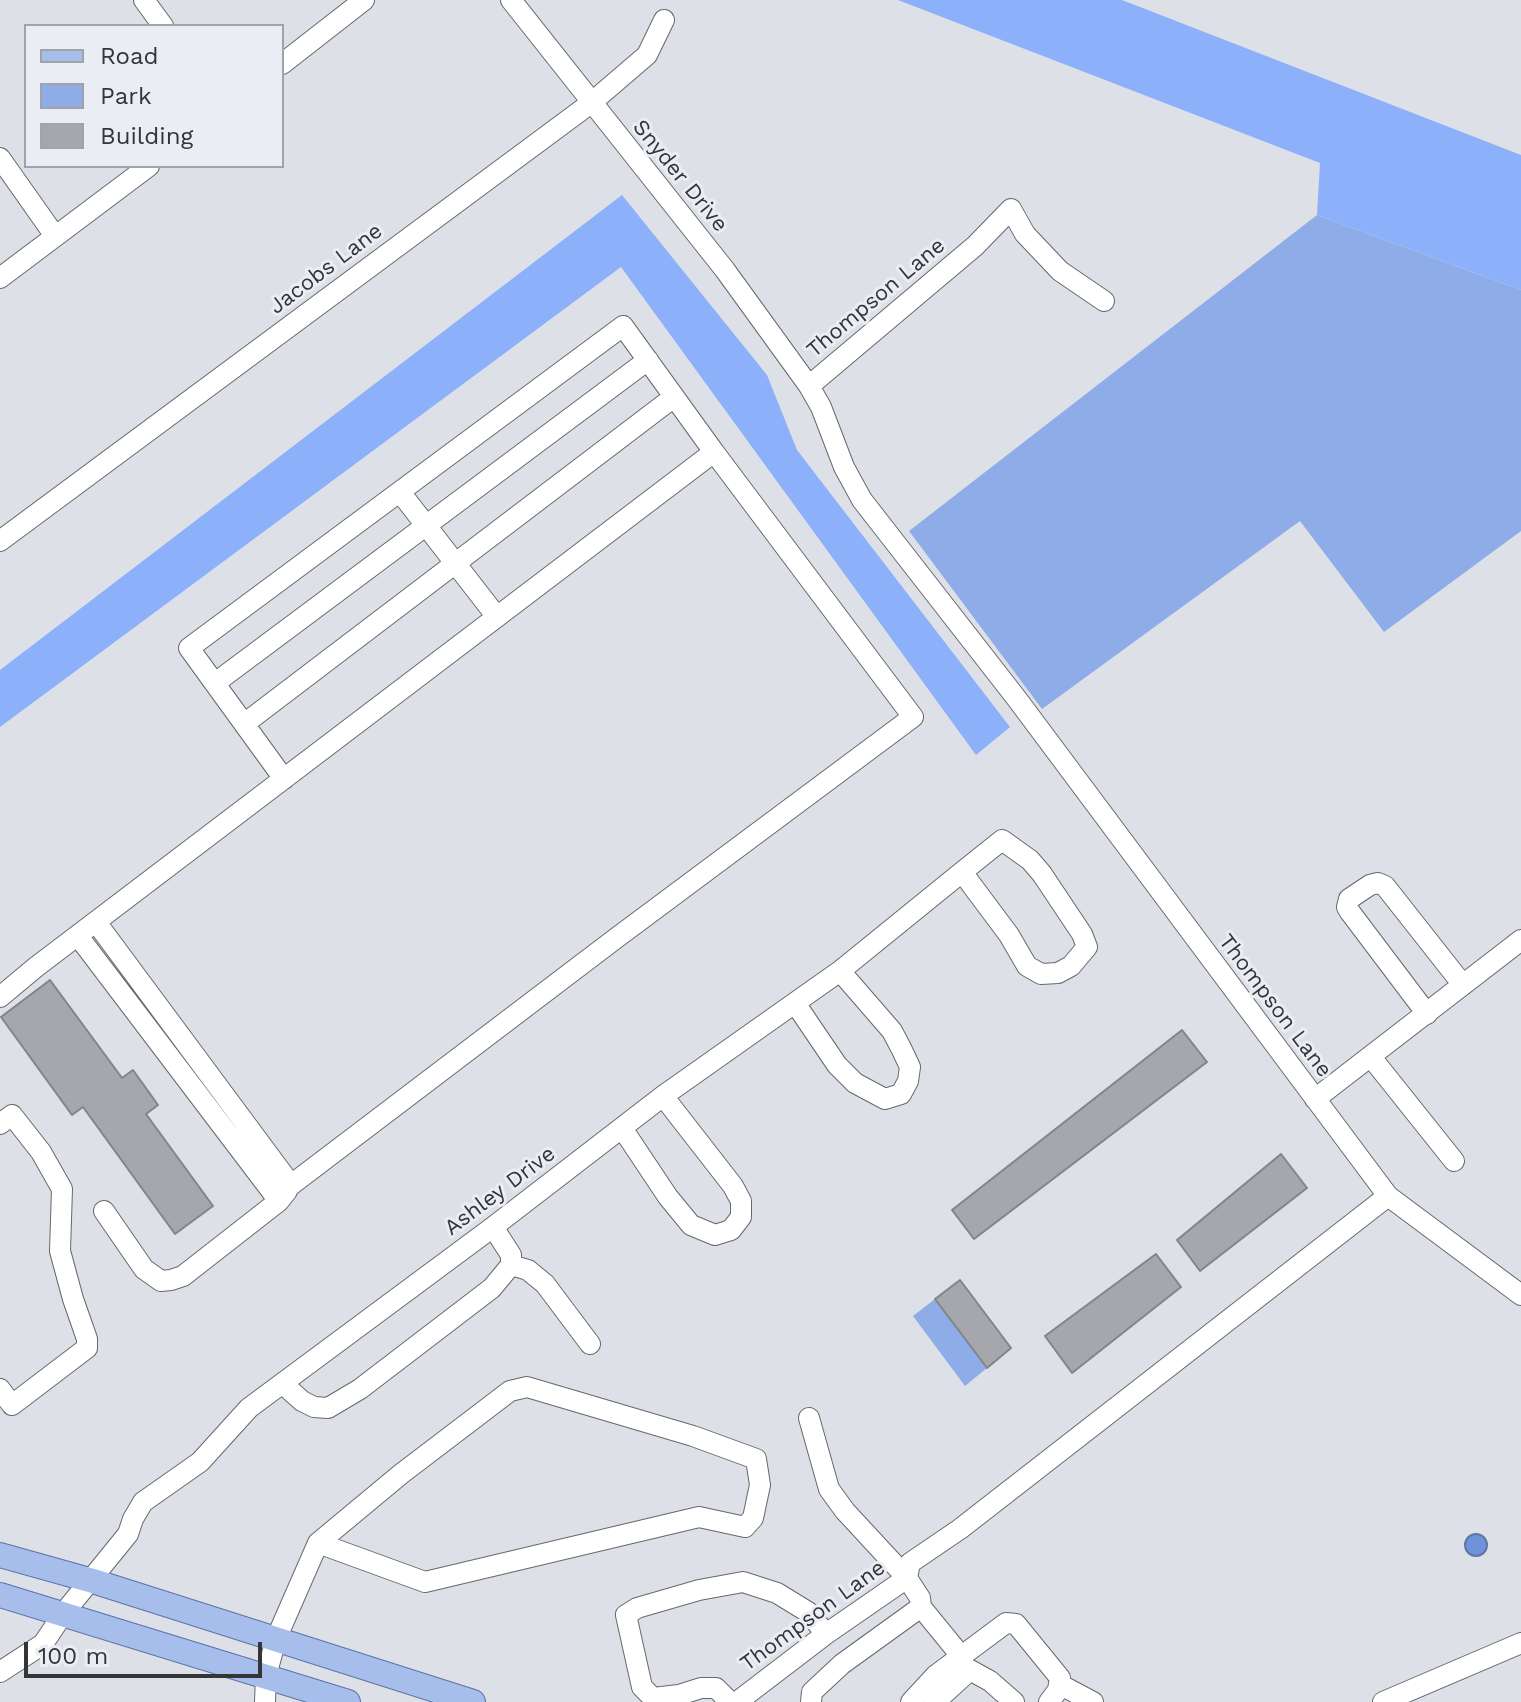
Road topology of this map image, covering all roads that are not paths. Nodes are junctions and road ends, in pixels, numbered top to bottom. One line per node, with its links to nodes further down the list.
1 (144, 0): 5 (street)
2 (364, 0): 6 (street)
3 (511, 0): 7 (street, Snyder Drive)
4 (664, 20): 7 (street, Jacobs Lane)
5 (162, 24)
6 (284, 62)
7 (591, 103): 14 (street, Snyder Drive); 19 (street, Jacobs Lane)
8 (0, 158): 10 (street)
9 (146, 168): 10 (street)
10 (55, 236): 11 (street)
11 (0, 278)
12 (1104, 301): 14 (street, Thompson Lane)
13 (648, 360): 15 (street); 17 (street); 18 (street)
14 (809, 386): 36 (street, Thompson Lane)
15 (674, 397): 16 (street); 20 (street)
16 (714, 452): 21 (street); 40 (street)
17 (400, 492): 18 (street); 22 (street)
18 (427, 525): 20 (street); 22 (street)
19 (0, 541)
20 (457, 564): 21 (street); 23 (street)
21 (497, 617): 24 (street)
22 (215, 683): 23 (street)
23 (244, 724): 24 (street)
24 (284, 779): 26 (street)
25 (962, 872): 25 (street, Ashley Drive); 29 (street, Ashley Drive)
26 (96, 922): 27 (street); 40 (street)
27 (78, 936): 31 (street); 40 (street)
28 (1521, 940): 30 (street)
29 (840, 971): 32 (street, Ashley Drive); 32 (street)
30 (1463, 985): 33 (street); 33 (street)
31 (0, 997)
32 (795, 1003): 35 (street, Ashley Drive)
33 (1427, 1014): 34 (street)
34 (1371, 1057): 36 (street); 39 (street)
35 (663, 1096): 38 (street, Ashley Drive); 38 (street)
36 (1315, 1099): 41 (street, Thompson Lane)
37 (0, 1124): 48 (street)
38 (622, 1128): 43 (street, Ashley Drive)
39 (1454, 1161)
40 (285, 1193): 42 (street)
41 (1388, 1196): 45 (street); 52 (street, Thompson Lane)
42 (104, 1211)
43 (493, 1227): 44 (street); 47 (street, Ashley Drive)
44 (511, 1265): 46 (street); 47 (street)
45 (1521, 1295)
46 (590, 1344)
47 (283, 1384): 53 (street, Ashley Drive)
48 (0, 1389)
49 (809, 1418): 52 (street)
50 (318, 1543): 50 (street); 58 (street)
51 (0, 1555): 53 (main road)
52 (907, 1578): 55 (street); 57 (street, Thompson Lane)
53 (93, 1581): 56 (street, Ashley Drive); 58 (main road)
54 (0, 1595): 56 (main road)
55 (921, 1607): 60 (street); 69 (street)
56 (63, 1614): 61 (street, Ashley Drive); 62 (main road)
57 (826, 1634): 67 (street); 68 (street, Thompson Lane)
58 (276, 1639): 62 (street); 66 (main road)
59 (1521, 1643): 75 (street)
60 (961, 1656): 63 (street); 70 (street)
61 (0, 1672)
62 (266, 1676): 64 (street); 65 (main road)
63 (1059, 1684): 73 (street); 74 (street)
64 (265, 1702)
65 (348, 1702)
66 (473, 1702)
67 (730, 1702)
68 (737, 1702)
69 (811, 1702)
70 (911, 1702)
71 (935, 1702): 72 (street)
72 (1014, 1702)
73 (1049, 1702)
74 (1093, 1702)
75 (1383, 1702)

